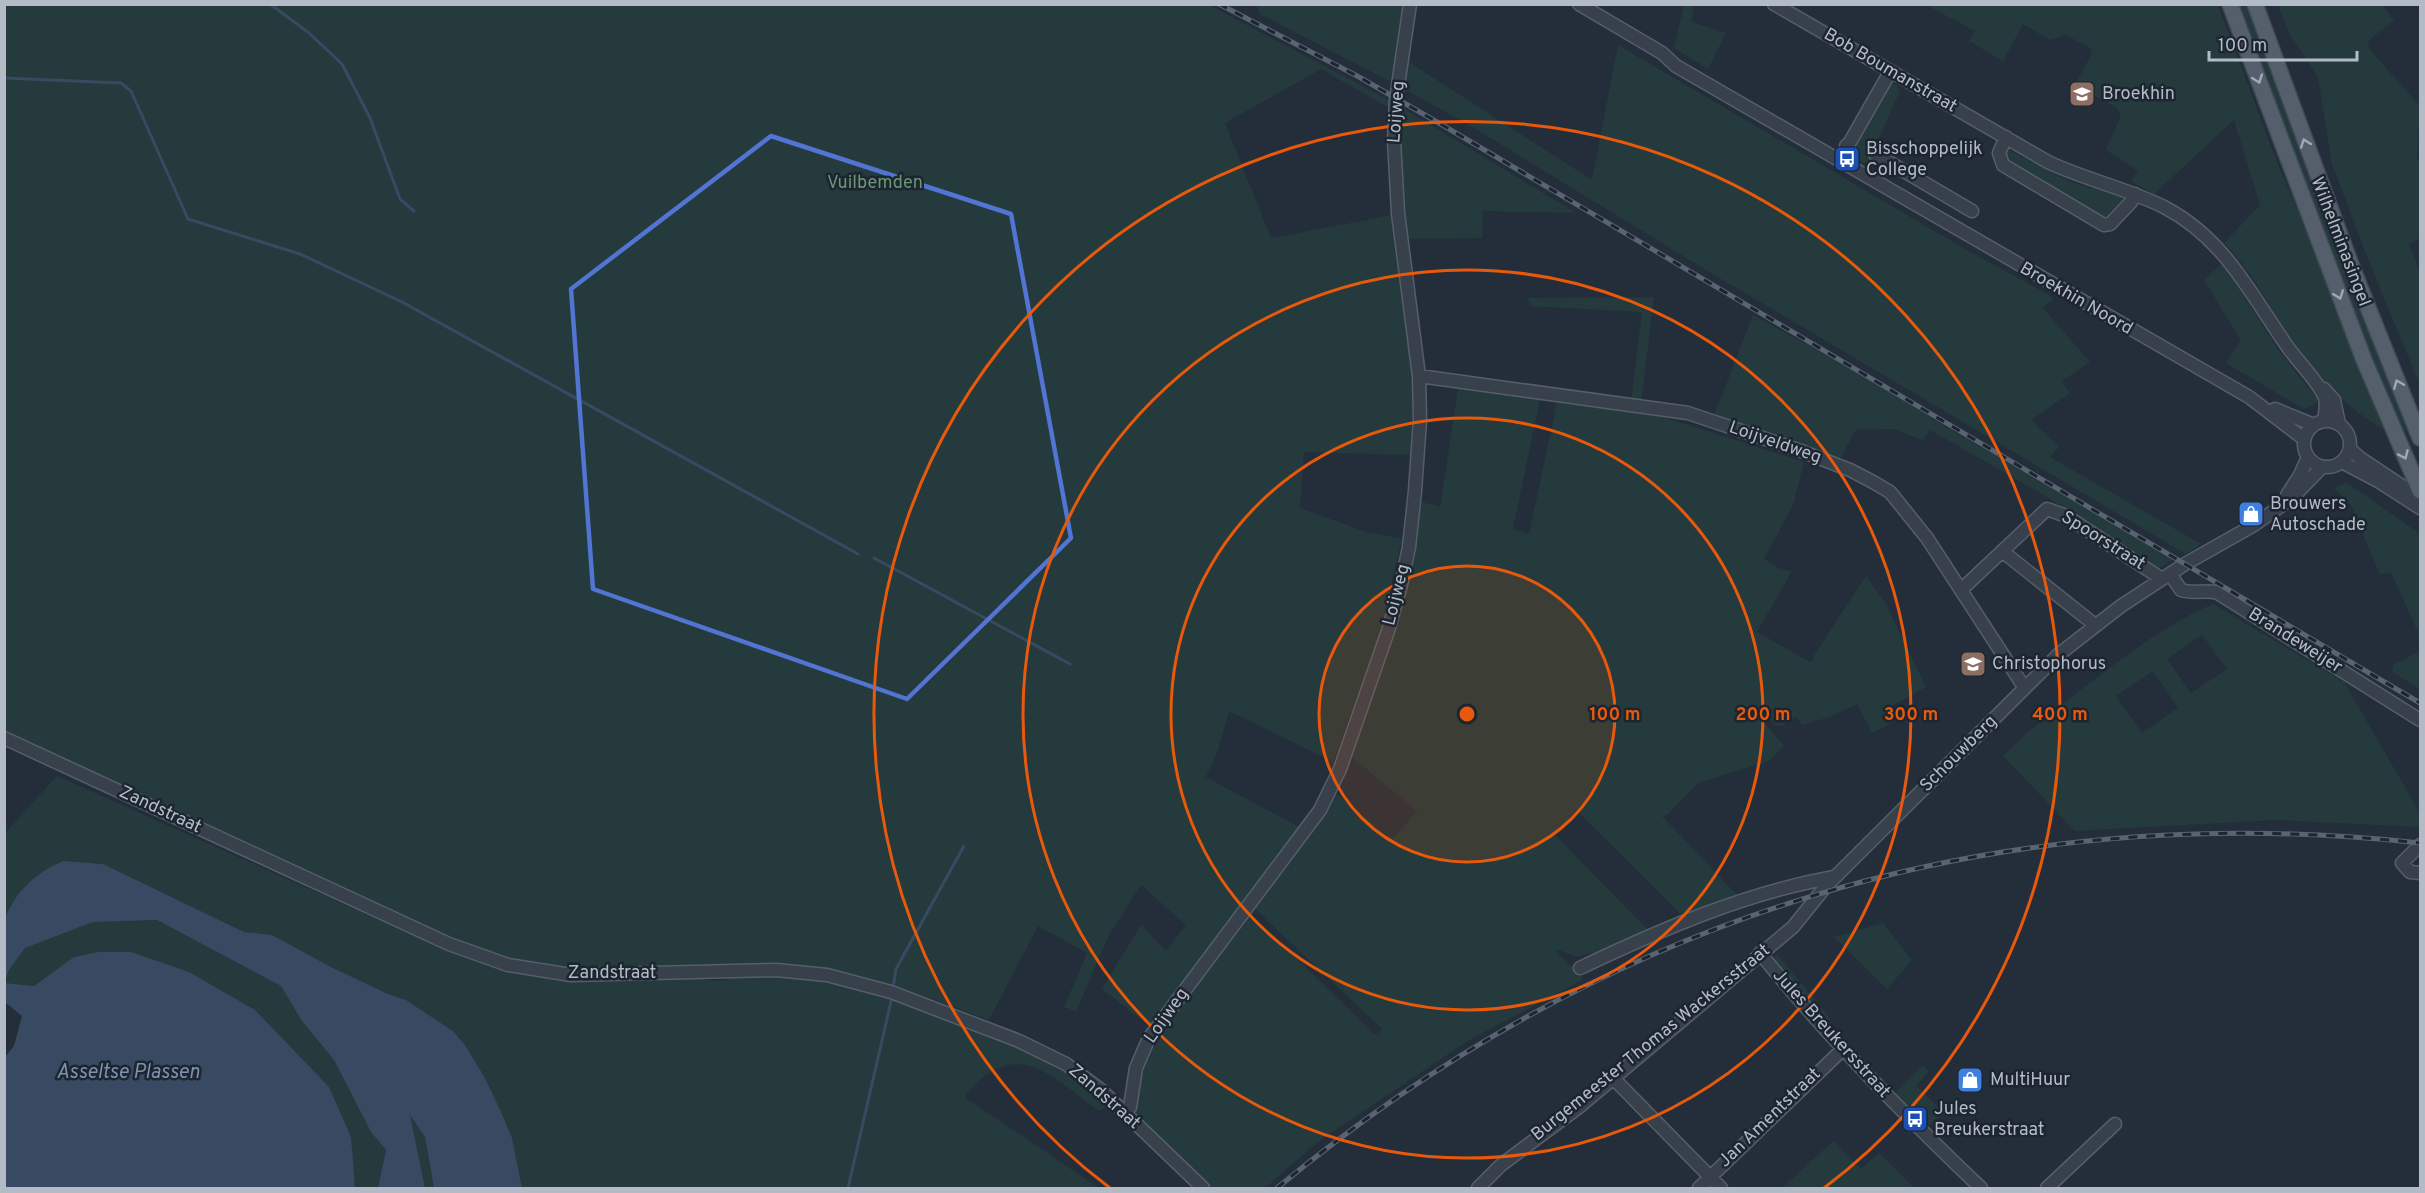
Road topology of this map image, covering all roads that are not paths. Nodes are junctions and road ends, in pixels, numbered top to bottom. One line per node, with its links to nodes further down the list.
1 (1410, 4): 14 (street, Loijweg)
2 (1579, 4): 12 (street, Broekhin Noord)
3 (1774, 4): 6 (street, Bob Boumanstraat)
4 (2230, 4): 25 (main road, Wilhelminasingel, one-way to 25)
5 (2255, 4): 19 (main road, Wilhelminasingel, one-way to 5)
6 (1890, 72): 7 (street, Bob Boumanstraat); 8 (street)
7 (2006, 137): 11 (street, Bob Boumanstraat); 11 (street)
8 (1846, 146)
9 (1875, 154): 10 (street)
10 (1916, 179): 12 (street); 13 (street)
11 (2135, 194): 15 (street, Bob Boumanstraat)
12 (1905, 199): 16 (street, Broekhin Noord)
13 (1972, 210)
14 (1419, 376): 31 (street, Loijveldweg); 44 (street, Loijweg)
15 (2313, 381): 17 (street, Bob Boumanstraat); 18 (street, Bob Boumanstraat)
16 (2249, 398): 17 (street, Broekhin Noord); 20 (street, Broekhin Noord)
17 (2319, 423): 18 (street); 20 (street)
18 (2339, 424): 21 (street)
19 (2421, 438)
20 (2304, 439): 22 (street)
21 (2350, 449): 23 (street); 26 (street)
22 (2308, 457): 24 (street); 28 (street, Schouwberg)
23 (2342, 462): 24 (street); 27 (street)
24 (2322, 467): 28 (street, Schouwberg)
25 (2421, 491)
26 (2421, 498)
27 (2421, 508)
28 (2267, 516): 30 (street, Schouwberg)
29 (2002, 551): 30 (street, Spoorstraat); 31 (street); 32 (street)
30 (2166, 576): 32 (street, Schouwberg); 34 (street, Brandeweijer)
31 (1961, 590): 33 (street, Loijveldweg)
32 (2095, 625): 33 (street, Schouwberg)
33 (2024, 687): 38 (street, Schouwberg)
34 (2421, 720)
35 (4, 738): 44 (street, Zandstraat)
36 (2421, 845): 37 (street)
37 (2421, 873)
38 (1834, 878): 39 (street, Schouwberg); 41 (street)
39 (1820, 894): 40 (street, Burgemeester Thomas Wackersstraat)
40 (1760, 953): 42 (street, Jules Breukersstraat); 43 (street, Burgemeester Thomas Wackersstraat)
41 (1580, 968)
42 (1842, 1049): 46 (street, Jan Amentstraat); 51 (street, Jules Breukersstraat)
43 (1613, 1078): 46 (street); 48 (street, Burgemeester Thomas Wackersstraat)
44 (1125, 1114): 47 (street, Zandstraat)
45 (2115, 1124): 52 (street)
46 (1709, 1176): 49 (street, Jan Amentstraat); 50 (street)
47 (1203, 1188)
48 (1478, 1188)
49 (1699, 1188)
50 (1721, 1188)
51 (1981, 1188)
52 (2047, 1188)

